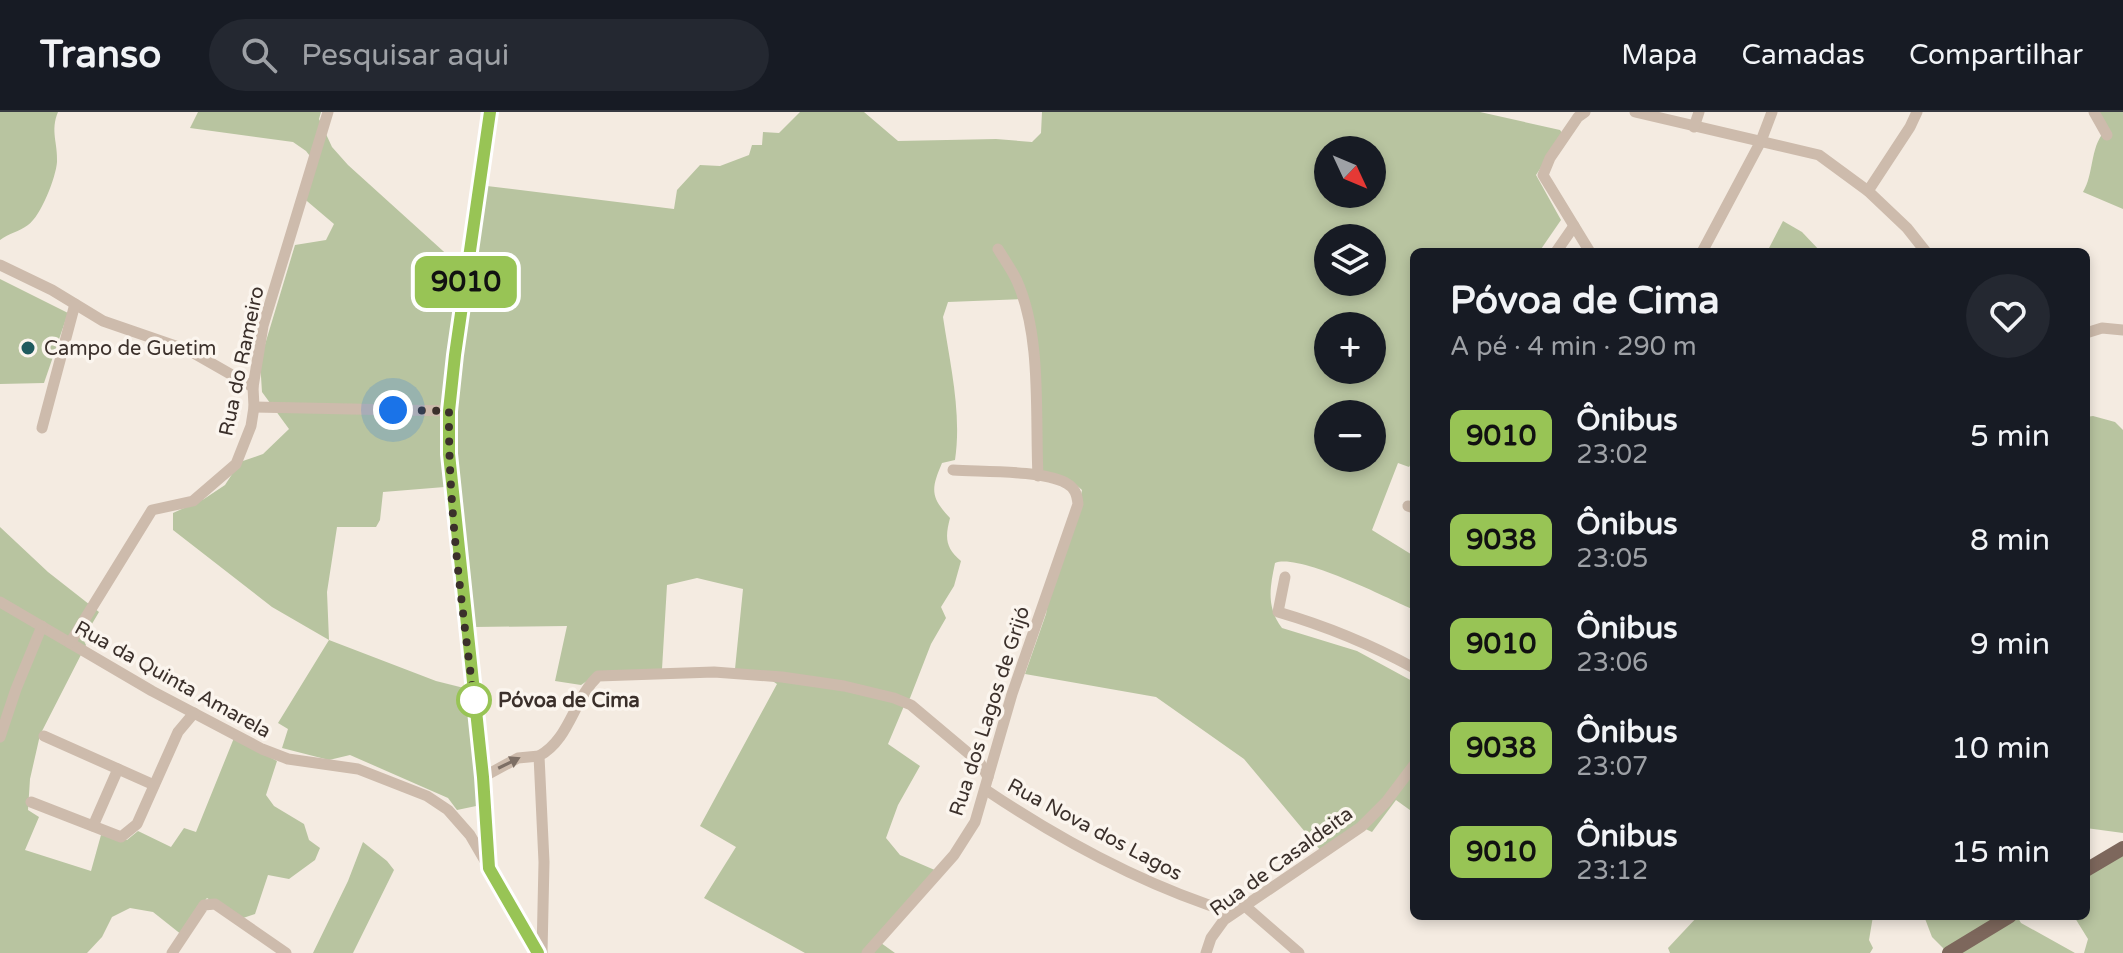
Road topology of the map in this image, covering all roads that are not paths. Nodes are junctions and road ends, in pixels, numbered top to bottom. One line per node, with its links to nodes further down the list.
1 (327, 112): 23 (street, Rua do Rameiro)
2 (490, 112): 25 (main road)
3 (1585, 112): 13 (street)
4 (1635, 112): 9 (street)
5 (1699, 112): 9 (street)
6 (1772, 112): 11 (street)
7 (1917, 112): 12 (street)
8 (2094, 112): 10 (street)
9 (1694, 127): 11 (street)
10 (2107, 135)
11 (1761, 141): 12 (street); 16 (street)
12 (1868, 191): 17 (street)
13 (1574, 226): 14 (street); 15 (street)
14 (1559, 248)
15 (1588, 248)
16 (1704, 248)
17 (1923, 248)
18 (998, 249): 28 (street)
19 (0, 265): 20 (street)
20 (75, 304): 23 (street); 26 (street)
21 (2123, 330): 22 (street)
22 (2090, 332)
23 (253, 387): 24 (street, Rua do Rameiro)
24 (254, 407): 25 (street); 32 (street, Rua do Rameiro)
25 (449, 411): 40 (main road)
26 (42, 428)
27 (953, 470): 28 (street, Rua dos Lagos de Grijó)
28 (1038, 476): 41 (street, Rua dos Lagos de Grijó)
29 (1285, 577): 33 (street)
30 (0, 602): 31 (street, Rua da Quinta Amarela)
31 (42, 626): 32 (street, Rua da Quinta Amarela); 36 (street)
32 (70, 643): 34 (street, Rua da Quinta Amarela)
33 (1410, 666)
34 (194, 713): 42 (street); 47 (street, Rua da Quinta Amarela)
35 (44, 736): 38 (street)
36 (0, 737)
37 (539, 756): 40 (street, one-way to 37); 41 (street); 54 (street)
38 (118, 769): 42 (street); 45 (street)
39 (1410, 770): 49 (street, Rua de Casaldeita)
40 (483, 777): 47 (main road)
41 (988, 777): 43 (street, Rua dos Lagos de Grijó)
42 (154, 785): 45 (street)
43 (986, 790): 50 (street, Rua Nova dos Lagos); 55 (street, Rua dos Lagos de Grijó)
44 (31, 802): 45 (street)
45 (93, 826)
46 (2123, 848): 48 (main road)
47 (489, 868): 54 (main road)
48 (2090, 868)
49 (1245, 906): 50 (street, Rua de Casaldeita); 57 (street)
50 (1233, 913): 56 (street, Rua de Casaldeita)
51 (2003, 920): 58 (main road)
52 (172, 953): 53 (street)
53 (286, 953)
54 (540, 953)
55 (867, 953)
56 (1206, 953)
57 (1299, 953)
58 (1949, 953)

